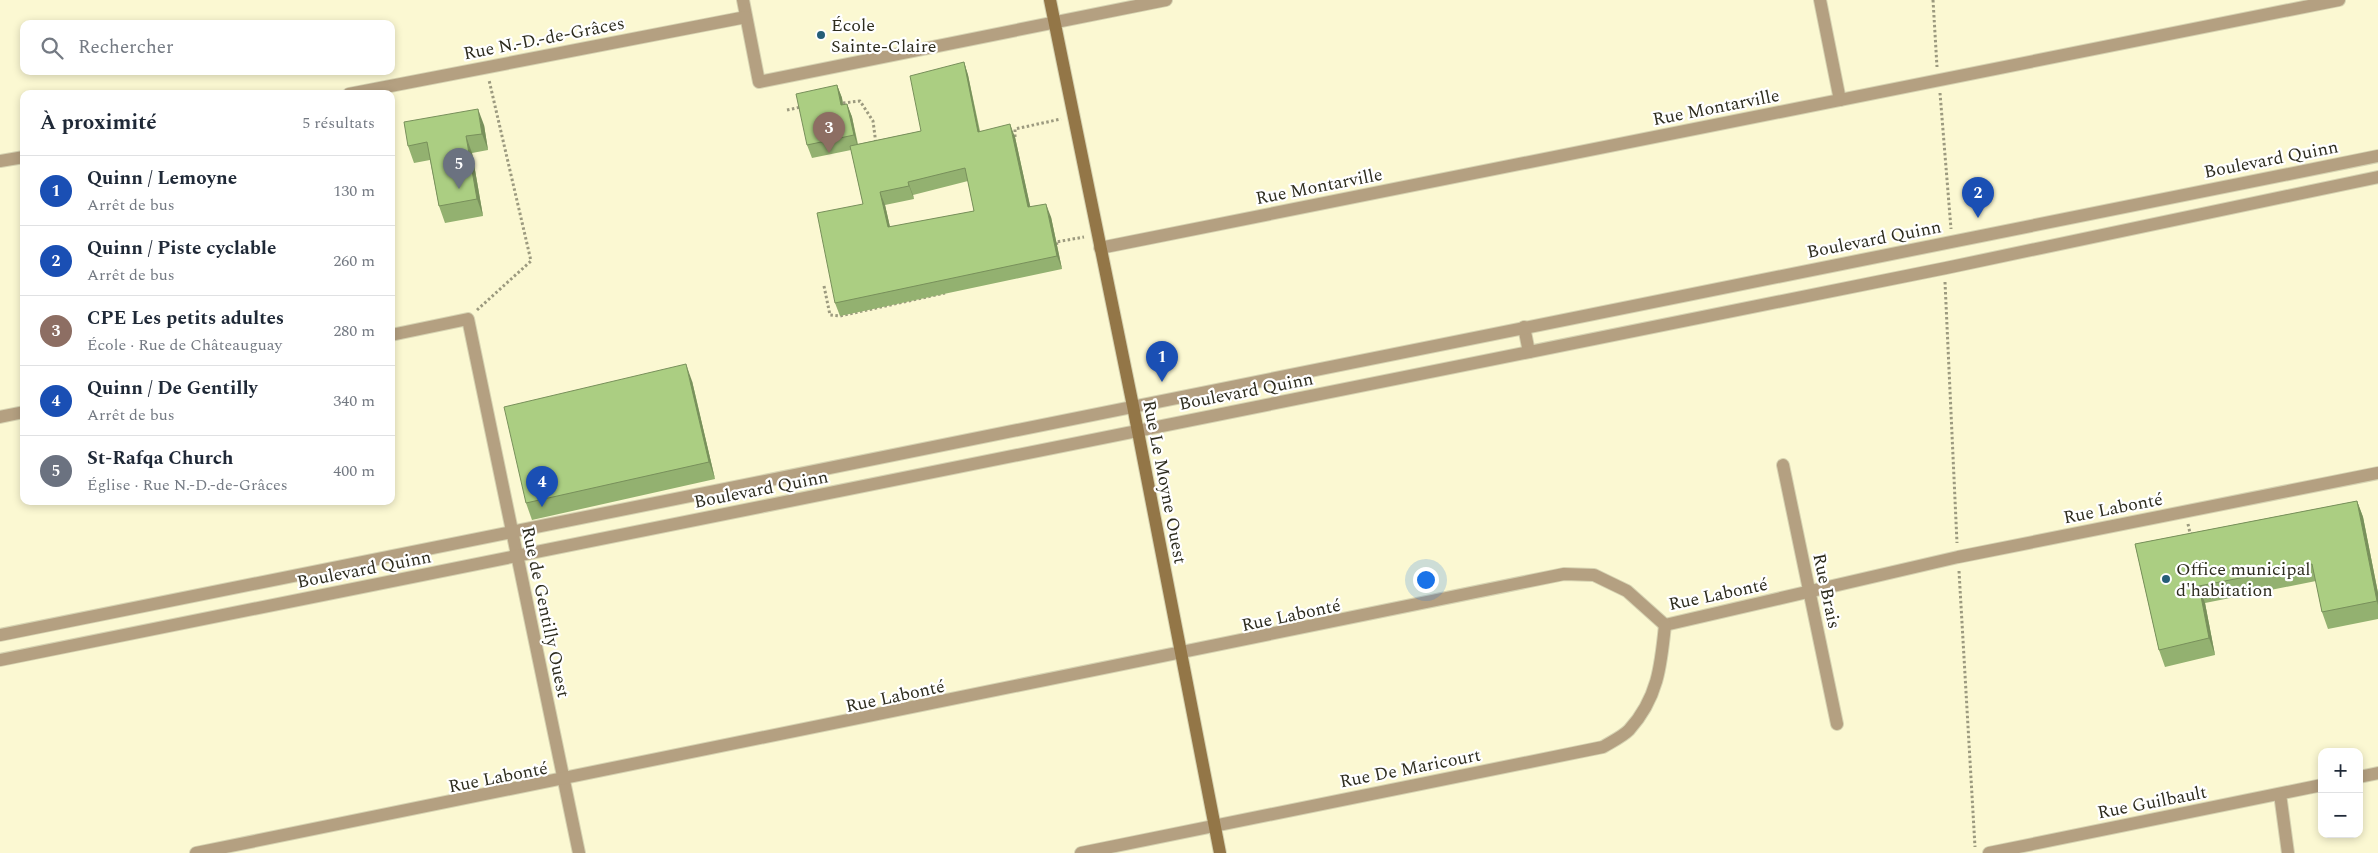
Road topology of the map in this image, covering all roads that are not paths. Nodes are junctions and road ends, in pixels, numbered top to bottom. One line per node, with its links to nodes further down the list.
1 (743, 0): 6 (street)
2 (1050, 0): 7 (street, Rue Le Moyne Ouest)
3 (1166, 0): 7 (street)
4 (1820, 0): 9 (street)
5 (2339, 0): 9 (street, Rue Montarville)
6 (746, 17): 7 (street); 8 (street, Rue N.-D.-de-Grâces)
7 (1055, 22): 14 (street, Rue Le Moyne Ouest)
8 (368, 90)
9 (1840, 100): 14 (street, Rue Montarville)
10 (2378, 156): 15 (street, Boulevard Quinn)
11 (20, 158): 12 (street)
12 (0, 161)
13 (2378, 177): 17 (street, Boulevard Quinn)
14 (1100, 248): 18 (street, Rue Le Moyne Ouest)
15 (1524, 327): 17 (street); 18 (street, Boulevard Quinn)
16 (395, 334): 24 (street, Rue de Gentilly Ouest)
17 (1529, 352): 21 (street, Boulevard Quinn)
18 (1133, 406): 21 (street, Rue Le Moyne Ouest); 24 (street, Boulevard Quinn)
19 (20, 413): 20 (street)
20 (0, 417)
21 (1138, 431): 25 (street, Boulevard Quinn); 29 (street, Rue Le Moyne Ouest)
22 (1782, 465): 26 (street, Rue Brais)
23 (2378, 473): 26 (street, Rue Labonté)
24 (512, 532): 25 (street, Rue de Gentilly Ouest); 28 (street, Boulevard Quinn)
25 (516, 556): 30 (street, Boulevard Quinn); 34 (street, Rue de Gentilly Ouest)
26 (1809, 591): 27 (street, Rue Labonté); 31 (street, Rue Brais)
27 (1665, 625): 29 (street, Rue Labonté); 37 (street, Rue De Maricourt)
28 (0, 635)
29 (1181, 656): 34 (street, Rue Labonté); 37 (street, Rue Le Moyne Ouest)
30 (0, 660)
31 (1837, 724)
32 (2378, 773): 33 (street)
33 (2363, 776)
34 (563, 782): 38 (street, Rue Labonté); 39 (street, Rue de Gentilly Ouest)
35 (2318, 786): 36 (street, Rue Guilbault)
36 (2280, 794): 42 (street, Rue Guilbault); 43 (street)
37 (1215, 825): 40 (street, Rue De Maricourt); 41 (street, Rue Le Moyne Ouest)
38 (196, 853)
39 (579, 853)
40 (1082, 853)
41 (1220, 853)
42 (1989, 853)
43 (2288, 853)

